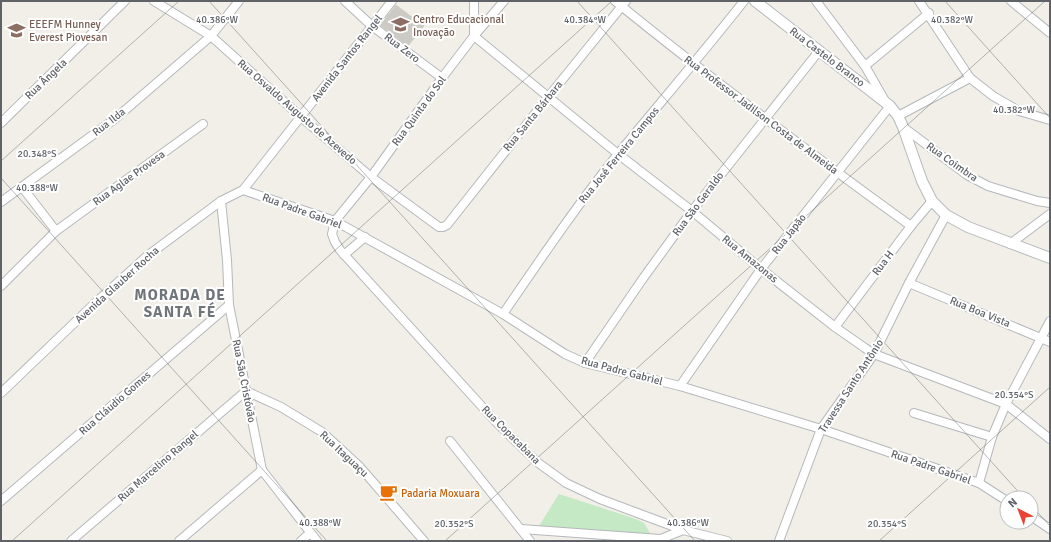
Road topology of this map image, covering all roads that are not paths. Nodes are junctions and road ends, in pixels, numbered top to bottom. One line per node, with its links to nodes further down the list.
1 (125, 1): 30 (street, Rua Ângela)
2 (154, 1): 17 (street, Rua Osvaldo Augusto de Azevedo)
3 (239, 1): 17 (street, Rua Ilda)
4 (345, 1): 15 (street, Rua Zero)
5 (392, 1): 15 (street, Avenida Santos Rangel)
6 (474, 1): 18 (street)
7 (504, 1): 18 (street, Rua Quinta do Sol)
8 (744, 1): 20 (street, Rua José Ferreira Campos)
9 (755, 1): 19 (street, Rua Castelo Branco)
10 (816, 1): 21 (street)
11 (919, 1): 14 (street)
12 (1011, 1): 16 (street)
13 (621, 3): 20 (street, Rua Professor Jadilson Costa de Almeida); 24 (street, Rua Santa Bárbara)
14 (928, 13): 21 (street); 23 (street)
15 (372, 26): 22 (street, Rua Zero); 27 (street, Avenida Santos Rangel)
16 (1050, 33)
17 (211, 36): 27 (street, Rua Osvaldo Augusto de Azevedo); 36 (street, Rua Ilda)
18 (474, 36): 22 (street, Rua Quinta do Sol); 24 (street, Rua Amazonas)
19 (818, 51): 25 (street, Rua Castelo Branco); 28 (street, Rua São Geraldo)
20 (694, 64): 28 (street, Rua Professor Jadilson Costa de Almeida); 33 (street, Rua José Ferreira Campos)
21 (865, 66): 25 (street)
22 (442, 78): 35 (street, Rua Quinta do Sol)
23 (970, 78): 26 (street); 29 (street)
24 (548, 96): 33 (street, Rua Amazonas); 47 (street, Rua Santa Bárbara)
25 (887, 104): 26 (street, Rua Castelo Branco); 34 (street, Rua Japão)
26 (898, 116): 32 (street, Rua Castelo Branco)
27 (301, 117): 35 (street, Rua Osvaldo Augusto de Azevedo); 37 (street, Avenida Santos Rangel)
28 (765, 118): 34 (street, Rua Professor Jadilson Costa de Almeida); 42 (street, Rua São Geraldo)
29 (1050, 120)
30 (1, 123)
31 (203, 124): 48 (street, Rua Aglae Provesa)
32 (903, 127): 39 (street, Rua Castelo Branco); 41 (street, Rua Coimbra)
33 (618, 154): 42 (street, Rua Amazonas); 57 (street, Rua José Ferreira Campos)
34 (837, 173): 46 (street, Rua Professor Jadilson Costa de Almeida); 53 (street, Rua Japão)
35 (371, 177): 45 (street, Rua Quinta do Sol); 47 (street, Rua Osvaldo Augusto de Azevedo)
36 (22, 187): 40 (street, Rua Ilda); 48 (street)
37 (243, 190): 38 (street, Avenida Glauber Rocha); 45 (street, Rua Padre Gabriel)
38 (221, 201): 56 (street, Rua São Cristóvão); 66 (street, Avenida Glauber Rocha)
39 (932, 201): 44 (street, Rua Castelo Branco); 46 (street, Rua H)
40 (1, 202)
41 (1050, 203)
42 (692, 211): 53 (street, Rua Amazonas); 63 (street, Rua São Geraldo)
43 (1050, 214): 50 (street)
44 (946, 215): 50 (street, Rua Castelo Branco); 54 (street, Travessa Santo Antônio)
45 (335, 221): 49 (street, Rua Padre Gabriel); 51 (street, Rua Copacabana)
46 (911, 226): 59 (street, Rua H)
47 (439, 227)
48 (56, 231): 55 (street, Rua Aglae Provesa)
49 (365, 237): 51 (street); 57 (street, Rua Padre Gabriel)
50 (1010, 244): 52 (street, Rua Castelo Branco)
51 (344, 254): 79 (street, Rua Copacabana)
52 (1050, 258)
53 (761, 269): 59 (street, Rua Amazonas); 64 (street, Rua Japão)
54 (909, 283): 60 (street, Rua Boa Vista); 62 (street, Travessa Santo Antônio)
55 (1, 286)
56 (229, 305): 65 (street, Rua São Cristóvão); 76 (street, Rua Cláudio Gomes)
57 (503, 314): 63 (street, Rua Padre Gabriel)
58 (1050, 321): 60 (street)
59 (835, 327): 62 (street, Rua Amazonas)
60 (1042, 338): 61 (street, Rua Boa Vista); 67 (street)
61 (1050, 342)
62 (874, 354): 67 (street, Rua Amazonas); 69 (street, Travessa Santo Antônio)
63 (585, 362): 64 (street, Rua Padre Gabriel)
64 (680, 386): 69 (street, Rua Padre Gabriel)
65 (246, 391): 73 (street, Rua São Cristóvão); 83 (street, Rua Marcelino Rangel); 87 (street, Rua Itaguaçu)
66 (1, 393)
67 (1006, 404): 70 (street); 71 (street, Rua Amazonas)
68 (914, 413): 70 (street)
69 (821, 429): 74 (street, Rua Padre Gabriel); 90 (street, Travessa Santo Antônio)
70 (992, 437): 74 (street)
71 (1050, 439)
72 (450, 441): 78 (street)
73 (262, 470): 81 (street, Rua São Cristóvão); 84 (street)
74 (979, 483): 75 (street, Rua Padre Gabriel)
75 (999, 496)
76 (1, 501)
77 (1039, 522): 80 (street)
78 (521, 528): 82 (street); 88 (street)
79 (683, 530): 82 (street); 89 (street, Rua Copacabana)
80 (1050, 530)
81 (310, 533): 85 (street); 86 (street, Rua São Cristóvão)
82 (658, 540)
83 (71, 541)
84 (179, 541)
85 (301, 541)
86 (317, 541)
87 (424, 541)
88 (530, 541)
89 (727, 541)
90 (778, 541)

